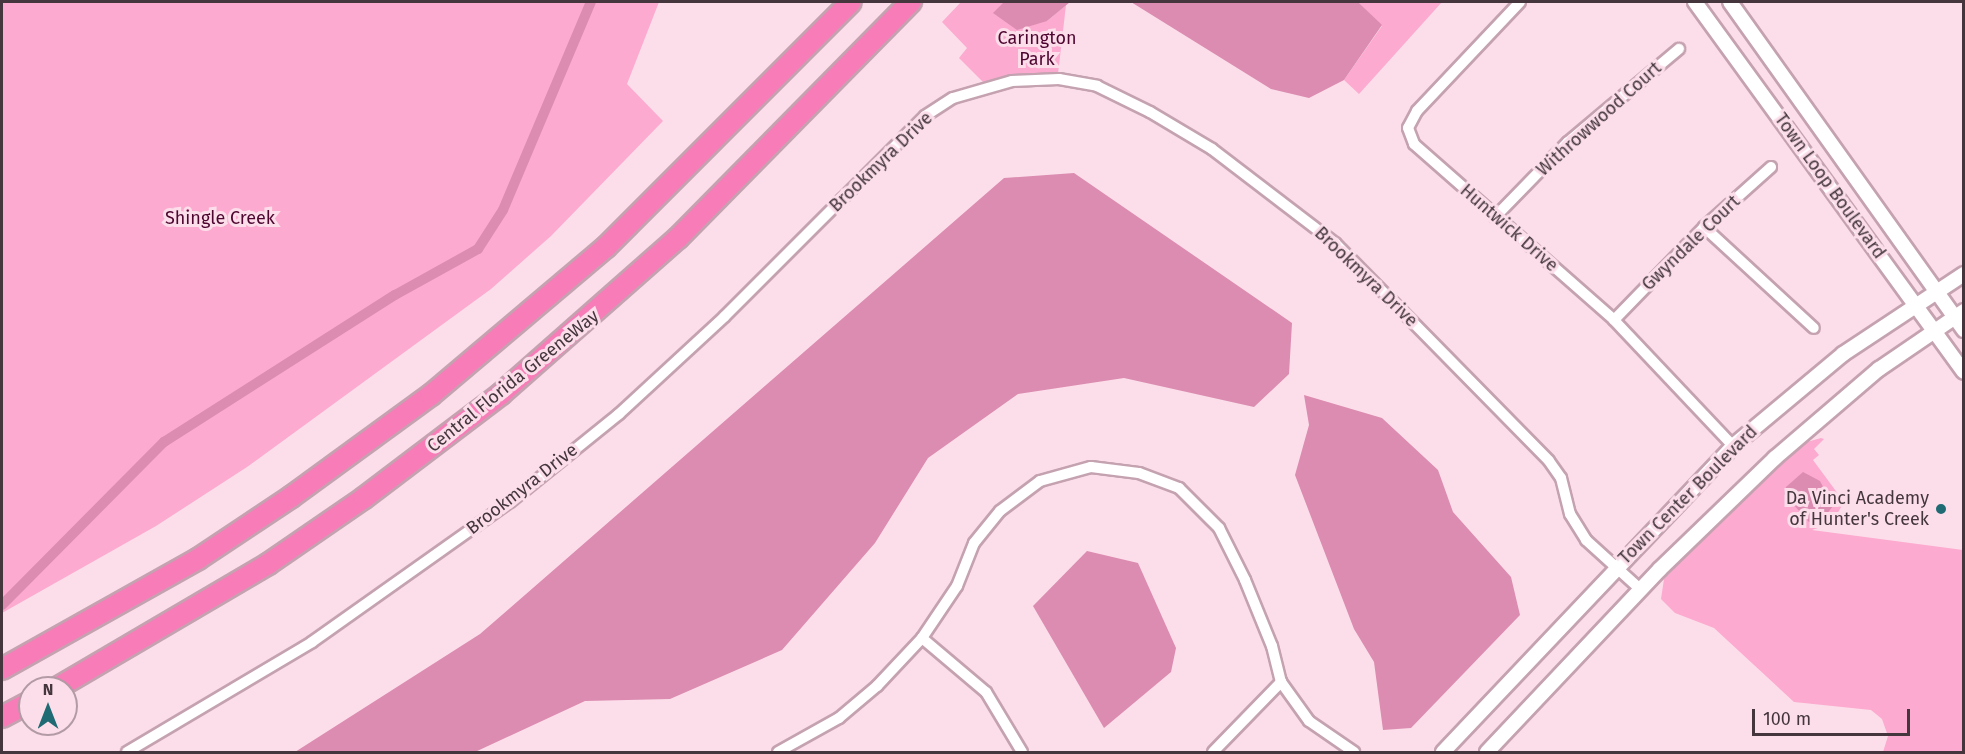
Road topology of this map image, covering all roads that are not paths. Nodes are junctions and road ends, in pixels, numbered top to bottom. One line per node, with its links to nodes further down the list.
1 (851, 2): 23 (highway)
2 (911, 2): 24 (highway, Central Florida GreeneWay)
3 (1520, 2): 8 (street, Huntwick Drive)
4 (1695, 2): 12 (street, Town Loop Boulevard)
5 (1730, 2): 11 (street, Town Loop Boulevard)
6 (1679, 49): 8 (street, Withrowwood Court)
7 (1770, 167): 9 (street, Gwyndale Court)
8 (1495, 217): 14 (street, Huntwick Drive)
9 (1704, 227): 14 (street, Gwyndale Court); 15 (street)
10 (1964, 274): 11 (street, Town Center Boulevard)
11 (1937, 290): 12 (street, Town Center Boulevard); 13 (street, Town Loop Boulevard)
12 (1916, 303): 17 (street, Town Loop Boulevard); 19 (street, Town Center Boulevard)
13 (1959, 314): 16 (street, Town Loop Boulevard); 17 (street, Town Center Boulevard)
14 (1614, 320): 19 (street, Huntwick Drive)
15 (1814, 328)
16 (1964, 330)
17 (1933, 331): 18 (street, Town Loop Boulevard); 21 (street, Town Center Boulevard)
18 (1964, 372)
19 (1733, 446): 20 (street, Town Center Boulevard)
20 (1616, 568): 21 (street, Brookmyra Drive); 30 (street, Brookmyra Drive); 33 (street, Town Center Boulevard)
21 (1640, 589): 34 (street, Town Center Boulevard)
22 (922, 638): 25 (street); 29 (street); 31 (street)
23 (2, 669)
24 (78, 676)
25 (1281, 682): 28 (street); 32 (street)
26 (18, 708): 27 (highway)
27 (2, 717)
28 (1349, 750)
29 (1021, 752)
30 (127, 753)
31 (778, 753)
32 (1213, 753)
33 (1443, 753)
34 (1487, 753)

